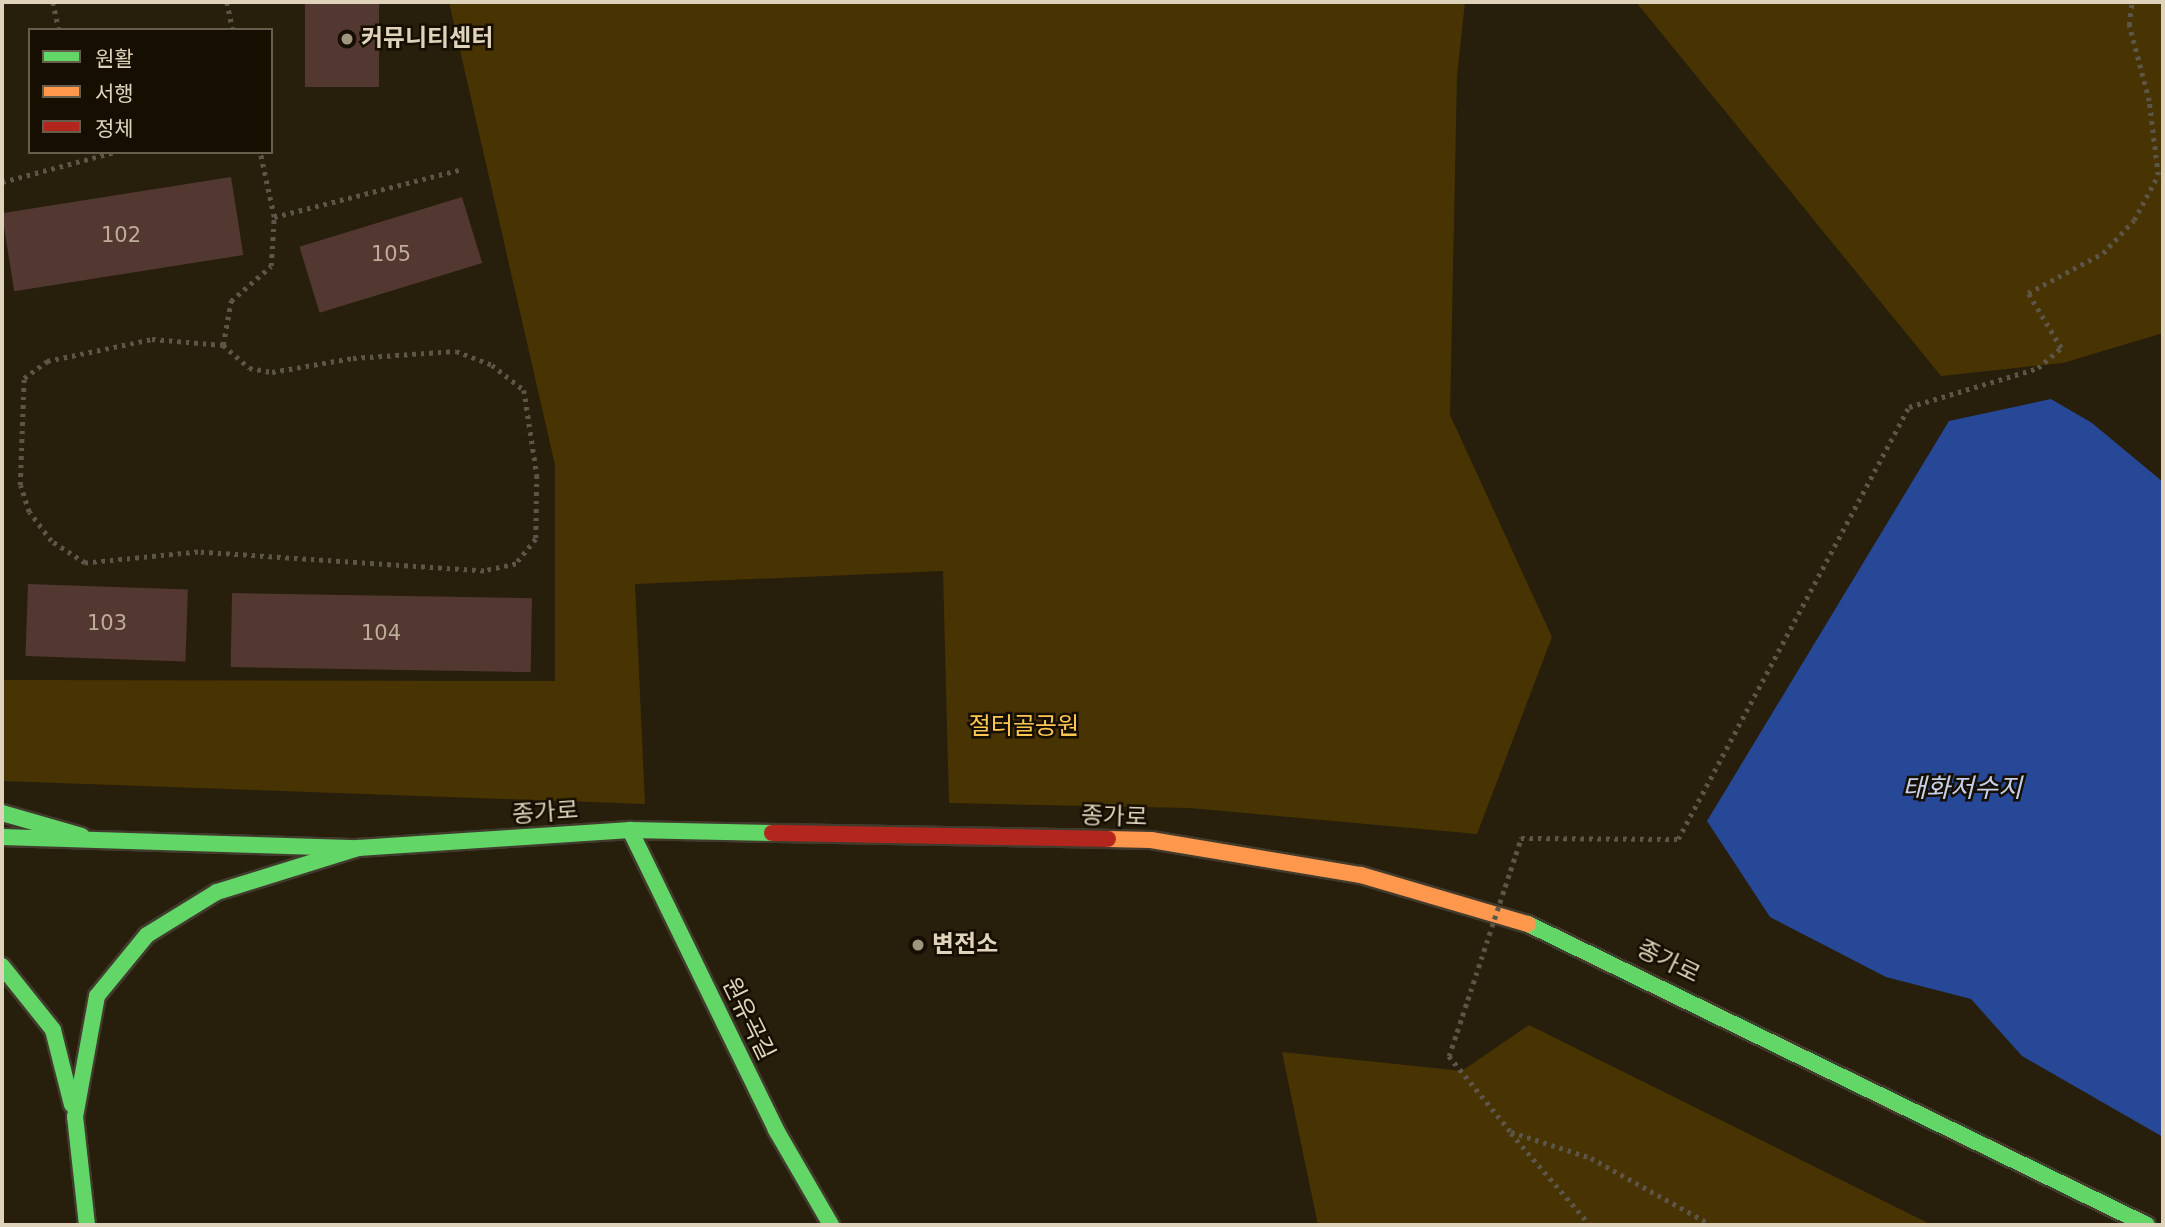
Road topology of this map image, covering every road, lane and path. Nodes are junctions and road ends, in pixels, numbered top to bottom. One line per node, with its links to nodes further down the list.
1 (53, 2): 4 (path)
2 (227, 2): 5 (path)
3 (2132, 2): 19 (path, bridge)
4 (60, 28)
5 (233, 28)
6 (260, 154): 10 (path)
7 (89, 155): 9 (path)
8 (463, 169): 10 (path)
9 (2, 182)
10 (274, 217): 11 (path)
11 (223, 345): 11 (path)
12 (2, 813): 14 (main road)
13 (630, 830): 16 (main road, 종가로); 21 (main road, 원유곡길); 24 (main road, 종가로)
14 (82, 836): 15 (main road, 종가로); 16 (main road, 종가로)
15 (2, 837)
16 (358, 848): 18 (main road)
17 (2, 966): 18 (main road)
18 (75, 1117): 20 (main road)
19 (1511, 1132): 22 (path); 23 (path)
20 (87, 1225)
21 (831, 1225)
22 (1591, 1225)
23 (1712, 1225)
24 (2147, 1225)

